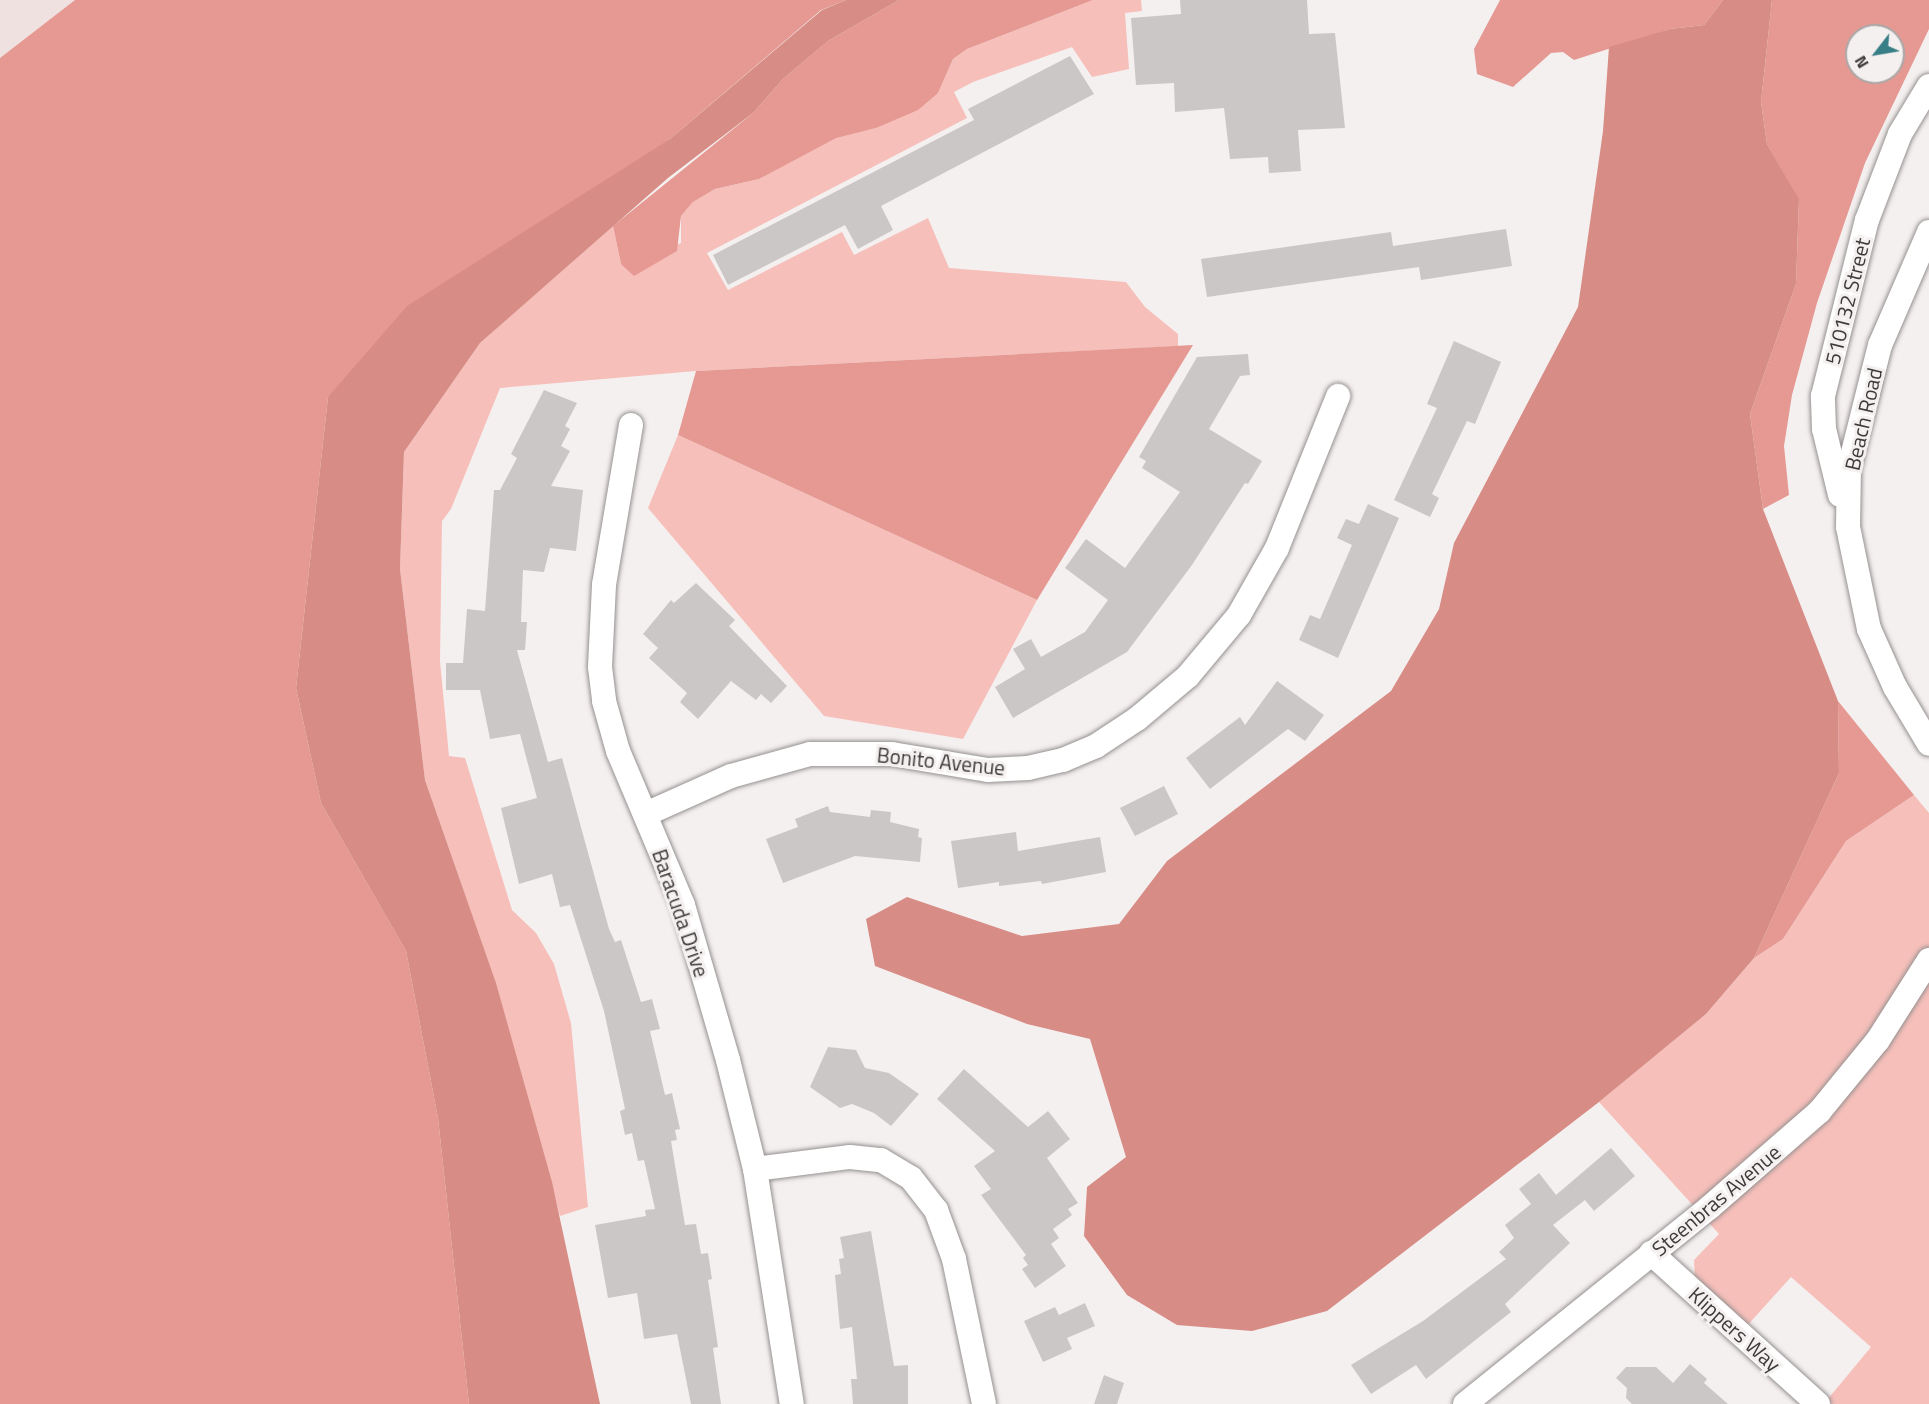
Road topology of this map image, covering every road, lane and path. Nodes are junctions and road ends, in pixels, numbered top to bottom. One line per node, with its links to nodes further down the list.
1 (1929, 86): 5 (street, 510132 Street)
2 (1929, 232): 5 (street, Beach Road)
3 (1338, 396): 7 (street, Bonito Avenue)
4 (631, 426): 7 (street, Baracuda Drive)
5 (1848, 527): 6 (street, Beach Road)
6 (1929, 744)
7 (646, 814): 9 (street, Baracuda Drive)
8 (1929, 960): 10 (street, Steenbras Avenue)
9 (755, 1169): 11 (street, Baracuda Drive); 12 (street)
10 (1651, 1253): 13 (street, Steenbras Avenue); 14 (street, Klippers Way)
11 (792, 1404)
12 (984, 1404)
13 (1465, 1404)
14 (1818, 1404)

